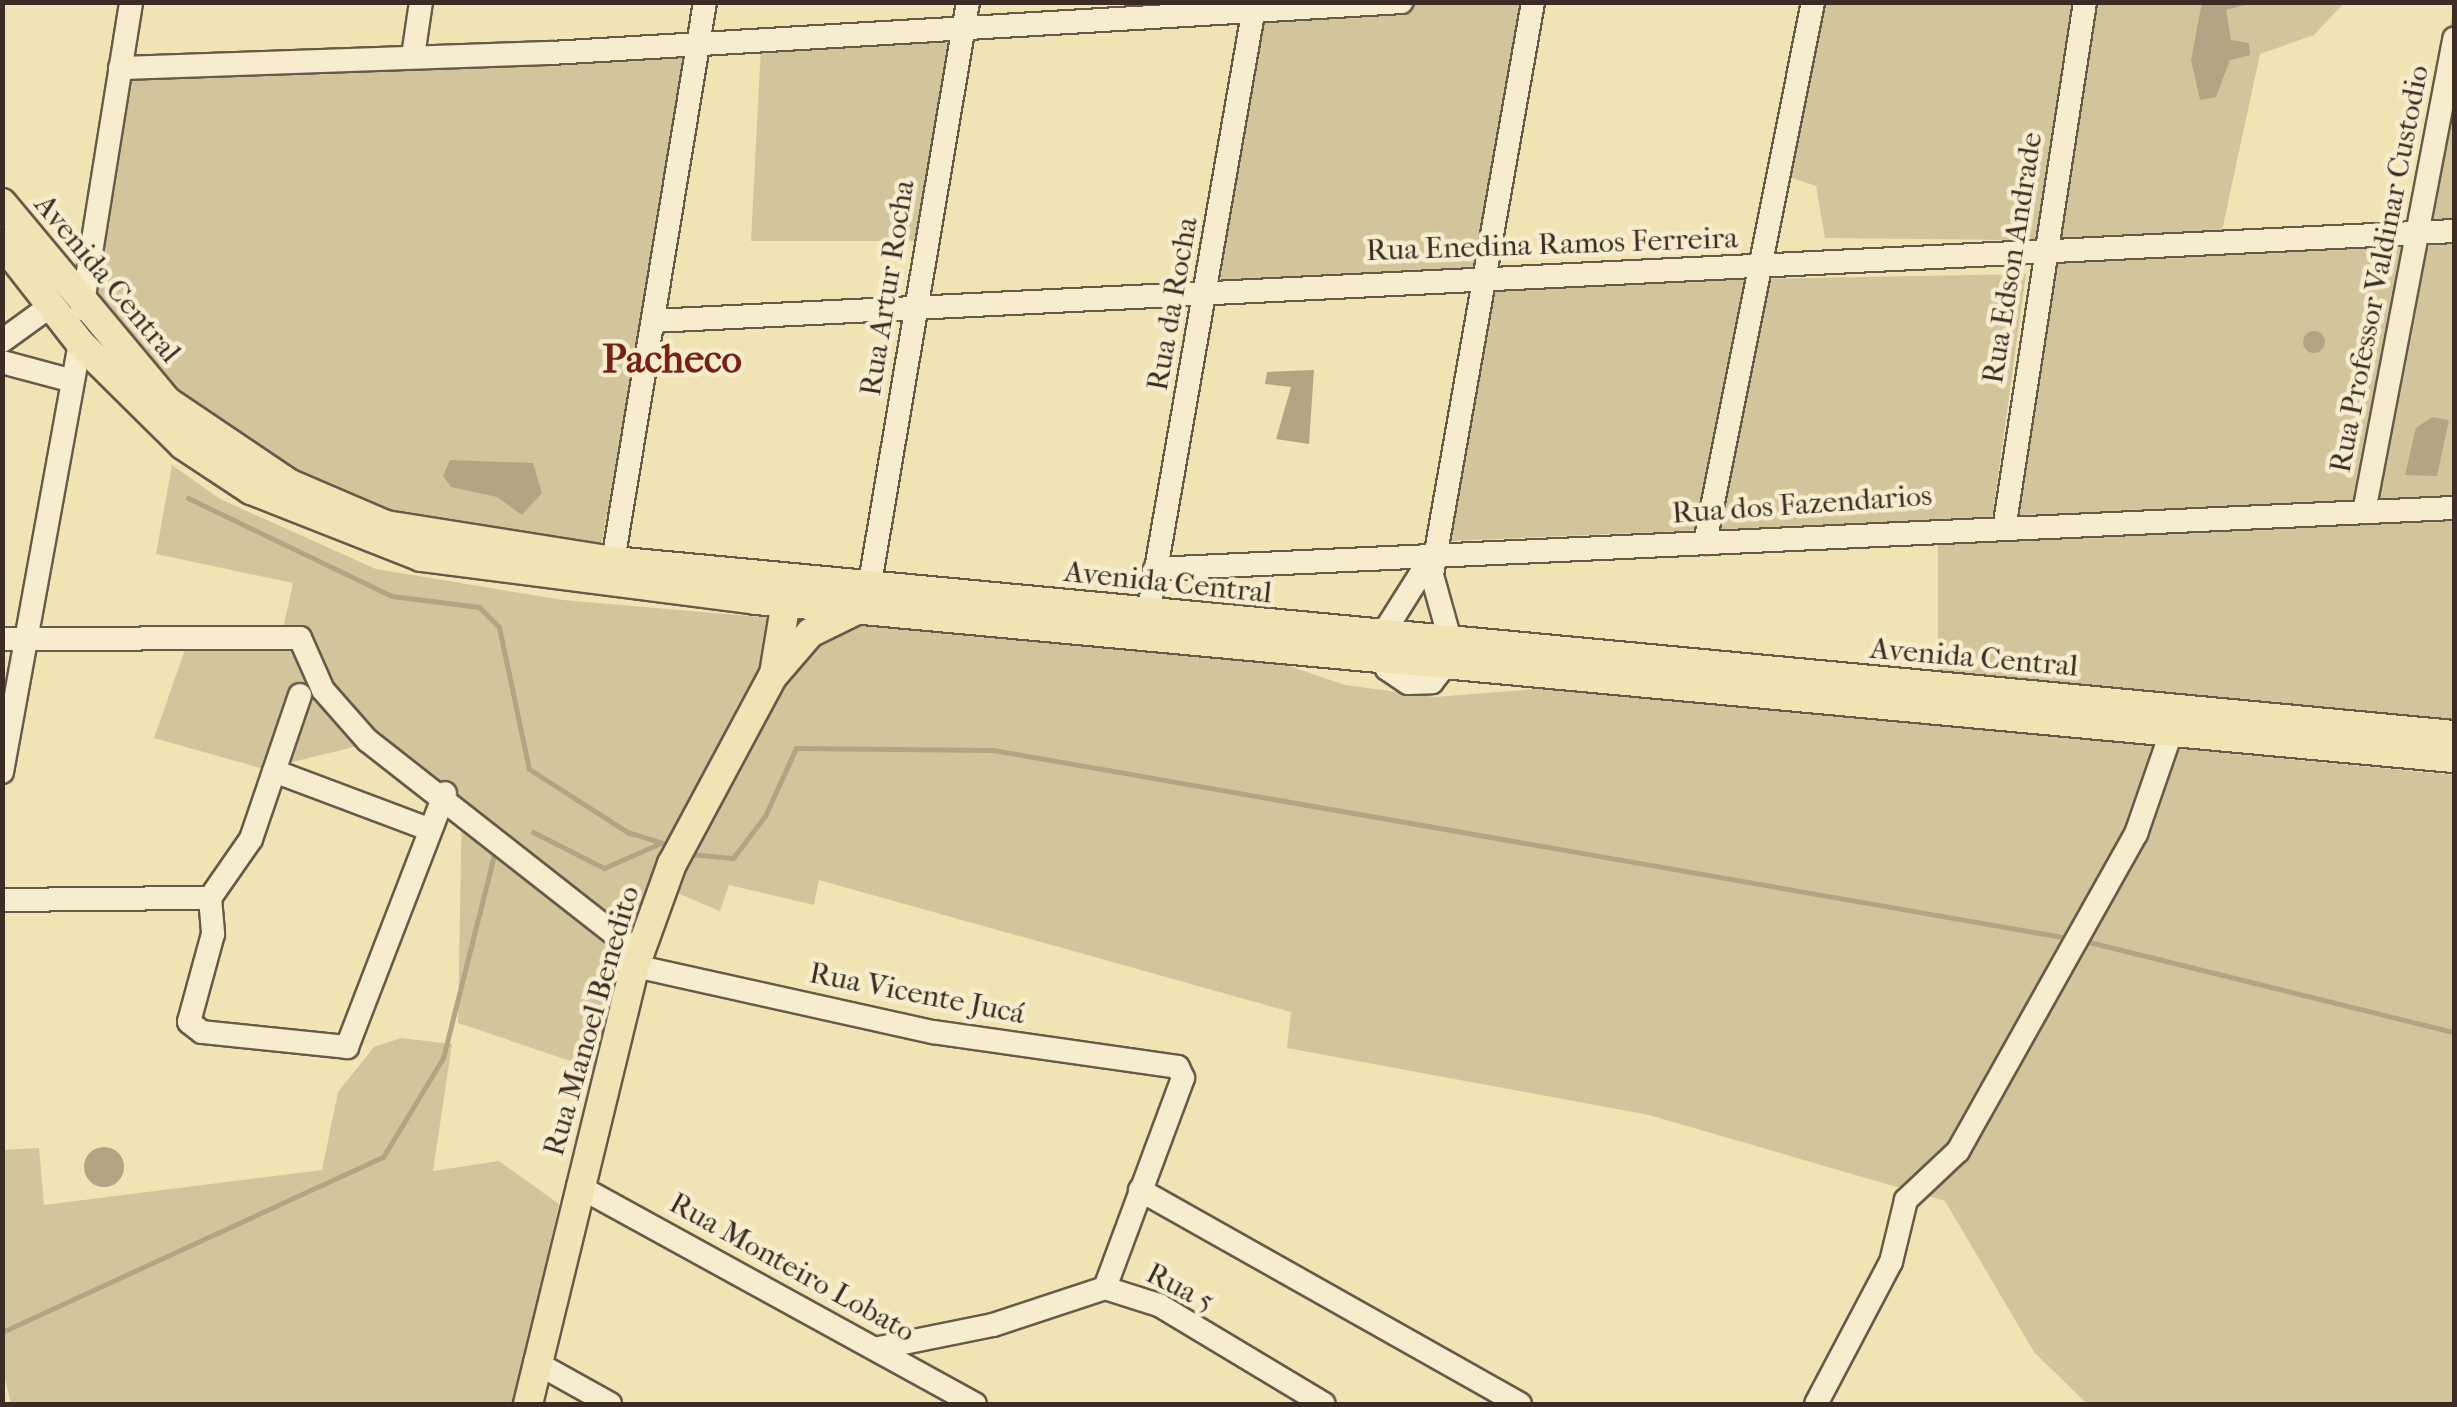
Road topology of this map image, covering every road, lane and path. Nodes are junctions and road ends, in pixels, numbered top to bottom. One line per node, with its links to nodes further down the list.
1 (131, 2): 14 (street)
2 (421, 2): 13 (street)
3 (704, 2): 12 (street)
4 (968, 2): 10 (street, Rua Artur Rocha)
5 (1402, 2): 9 (street)
6 (1533, 2): 21 (street)
7 (1813, 2): 20 (street)
8 (2086, 2): 19 (street, Rua Edson Andrade)
9 (1254, 7): 10 (street); 22 (street, Rua da Rocha)
10 (963, 28): 12 (street); 24 (street, Rua Artur Rocha)
11 (2454, 38): 17 (street, Rua Professor Valdinar Custodio)
12 (698, 41): 13 (street); 26 (street)
13 (413, 56): 14 (street)
14 (120, 68): 25 (street)
15 (2, 202): 25 (main road, Avenida Central)
16 (2454, 231): 17 (street, Rua Enedina Ramos Ferreira)
17 (2420, 233): 19 (street, Rua Enedina Ramos Ferreira); 32 (street, Rua Professor Valdinar Custodio)
18 (2, 243): 23 (main road, Avenida Central)
19 (2040, 258): 20 (street, Rua Enedina Ramos Ferreira); 33 (street, Rua Edson Andrade)
20 (1760, 267): 21 (street, Rua Enedina Ramos Ferreira); 34 (street)
21 (1479, 275): 22 (street, Rua Enedina Ramos Ferreira); 35 (street)
22 (1207, 294): 24 (street, Rua Enedina Ramos Ferreira); 37 (street, Rua da Rocha)
23 (50, 307): 27 (street); 28 (main road, Avenida Central)
24 (914, 308): 26 (street, Rua Enedina Ramos Ferreira); 39 (street, Rua Artur Rocha)
25 (82, 309): 36 (main road, Avenida Central)
26 (653, 321): 36 (street)
27 (2, 341)
28 (80, 343): 30 (street); 40 (main road, Avenida Central)
29 (2, 362): 30 (street)
30 (73, 381): 42 (street)
31 (2454, 508): 32 (street, Rua dos Fazendarios)
32 (2364, 512): 33 (street, Rua dos Fazendarios)
33 (2006, 523): 34 (street, Rua dos Fazendarios)
34 (1704, 543): 35 (street, Rua dos Fazendarios)
35 (1435, 551): 37 (street, Rua dos Fazendarios); 44 (street); 45 (street)
36 (613, 561): 38 (main road, Avenida Central)
37 (1155, 569): 41 (street, Rua da Rocha)
38 (788, 589): 39 (main road, Avenida Central); 40 (main road, Avenida Central); 43 (main road, Rua Manoel Benedito)
39 (866, 596): 41 (main road, Avenida Central); 44 (main road, Avenida Central); 47 (main road, Rua Manoel Benedito)
40 (756, 600): 43 (main road)
41 (1148, 615): 44 (main road, Avenida Central)
42 (14, 639): 53 (street); 54 (street)
43 (778, 646): 47 (main road, Rua Manoel Benedito)
44 (1389, 646): 45 (main road, Avenida Central); 45 (street)
45 (1445, 653): 46 (main road, Avenida Central); 46 (main road)
46 (1531, 661): 49 (main road, Avenida Central); 50 (main road, Avenida Central)
47 (773, 676): 58 (main road, Rua Manoel Benedito)
48 (300, 695): 52 (street)
49 (2171, 732): 51 (main road, Avenida Central); 69 (street)
50 (2454, 735)
51 (2454, 758)
52 (274, 771): 55 (street); 56 (street)
53 (2, 772)
54 (444, 793): 55 (street); 58 (street)
55 (426, 828): 56 (street)
56 (210, 898): 57 (street)
57 (2, 900)
58 (637, 960): 59 (main road, Rua Manoel Benedito); 60 (street, Rua Vicente Jucá)
59 (578, 1186): 62 (street, Rua Monteiro Lobato); 63 (main road, Rua Manoel Benedito)
60 (1140, 1190): 61 (street); 68 (street)
61 (1105, 1288): 62 (street, Rua 5); 67 (street, Rua 5)
62 (879, 1348): 66 (street, Rua Monteiro Lobato)
63 (535, 1362): 64 (main road, Rua Manoel Benedito); 65 (street)
64 (528, 1404)
65 (610, 1404)
66 (975, 1404)
67 (1324, 1404)
68 (1520, 1404)
69 (1816, 1404)

